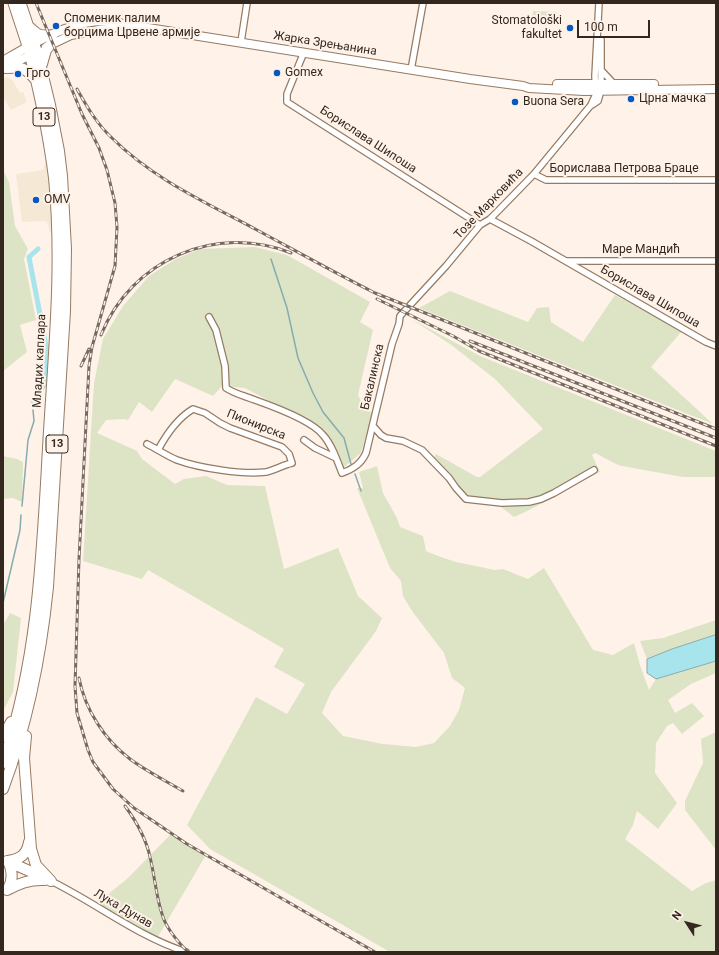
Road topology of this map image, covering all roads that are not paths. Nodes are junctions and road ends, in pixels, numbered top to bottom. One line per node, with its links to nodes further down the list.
1 (13, 3): 10 (main road, 13)
2 (21, 3): 7 (main road, 13)
3 (247, 3): 9 (street)
4 (422, 3): 14 (street)
5 (599, 3): 6 (street)
6 (599, 24): 15 (street); 20 (street)
7 (29, 26): 8 (main road); 10 (main road, 13)
8 (52, 40): 9 (street, Жарка Зрењанина); 10 (street, Жарка Зрењанина); 13 (highway)
9 (242, 42): 11 (street, Жарка Зрењанина)
10 (33, 49): 12 (street, Жарка Зрењанина); 13 (highway, 13); 16 (highway, Младих каплара / 13)
11 (304, 52): 14 (street, Жарка Зрењанина); 27 (street, Борислава Шипоша)
12 (4, 66): 16 (highway)
13 (42, 68): 40 (highway, Младих каплара / 13)
14 (411, 70): 19 (street, Жарка Зрењанина)
15 (601, 70): 17 (street); 20 (street)
16 (37, 82): 39 (highway, Младих каплара / 13)
17 (614, 84): 18 (street); 20 (street)
18 (716, 84)
19 (523, 86): 20 (street, Жарка Зрењанина); 22 (street, Жарка Зрењанина)
20 (598, 87): 21 (street); 22 (street, Жарка Зрењанина); 23 (street, Тозе Марковића)
21 (716, 89)
22 (586, 91): 23 (street)
23 (592, 103): 24 (street, Тозе Марковића)
24 (534, 174): 25 (street, Борислава Петрова Браце); 26 (street, Тозе Марковића)
25 (716, 180)
26 (490, 219): 27 (street, Тозе Марковића); 28 (street, Борислава Шипоша)
27 (480, 225): 30 (street, Тозе Марковића)
28 (565, 261): 29 (street, Маре Мандић); 32 (street, Борислава Шипоша)
29 (716, 261)
30 (400, 316): 33 (street, Бакалинска)
31 (209, 317): 37 (street, Пионирска)
32 (716, 346)
33 (373, 426): 37 (street, Пионирска); 38 (street, Бакалинска)
34 (304, 440): 37 (street)
35 (147, 444): 36 (street, Пионирска)
36 (158, 450): 36 (street, Пионирска)
37 (336, 458)
38 (594, 470)
39 (28, 669): 41 (highway); 42 (highway, 13)
40 (34, 688): 43 (highway, 13); 44 (highway)
41 (3, 737)
42 (3, 763)
43 (3, 789)
44 (30, 840): 45 (highway); 46 (highway)
45 (5, 860): 46 (highway); 47 (highway)
46 (50, 881): 47 (highway); 48 (street, Лука Дунав)
47 (5, 891)
48 (186, 952)

